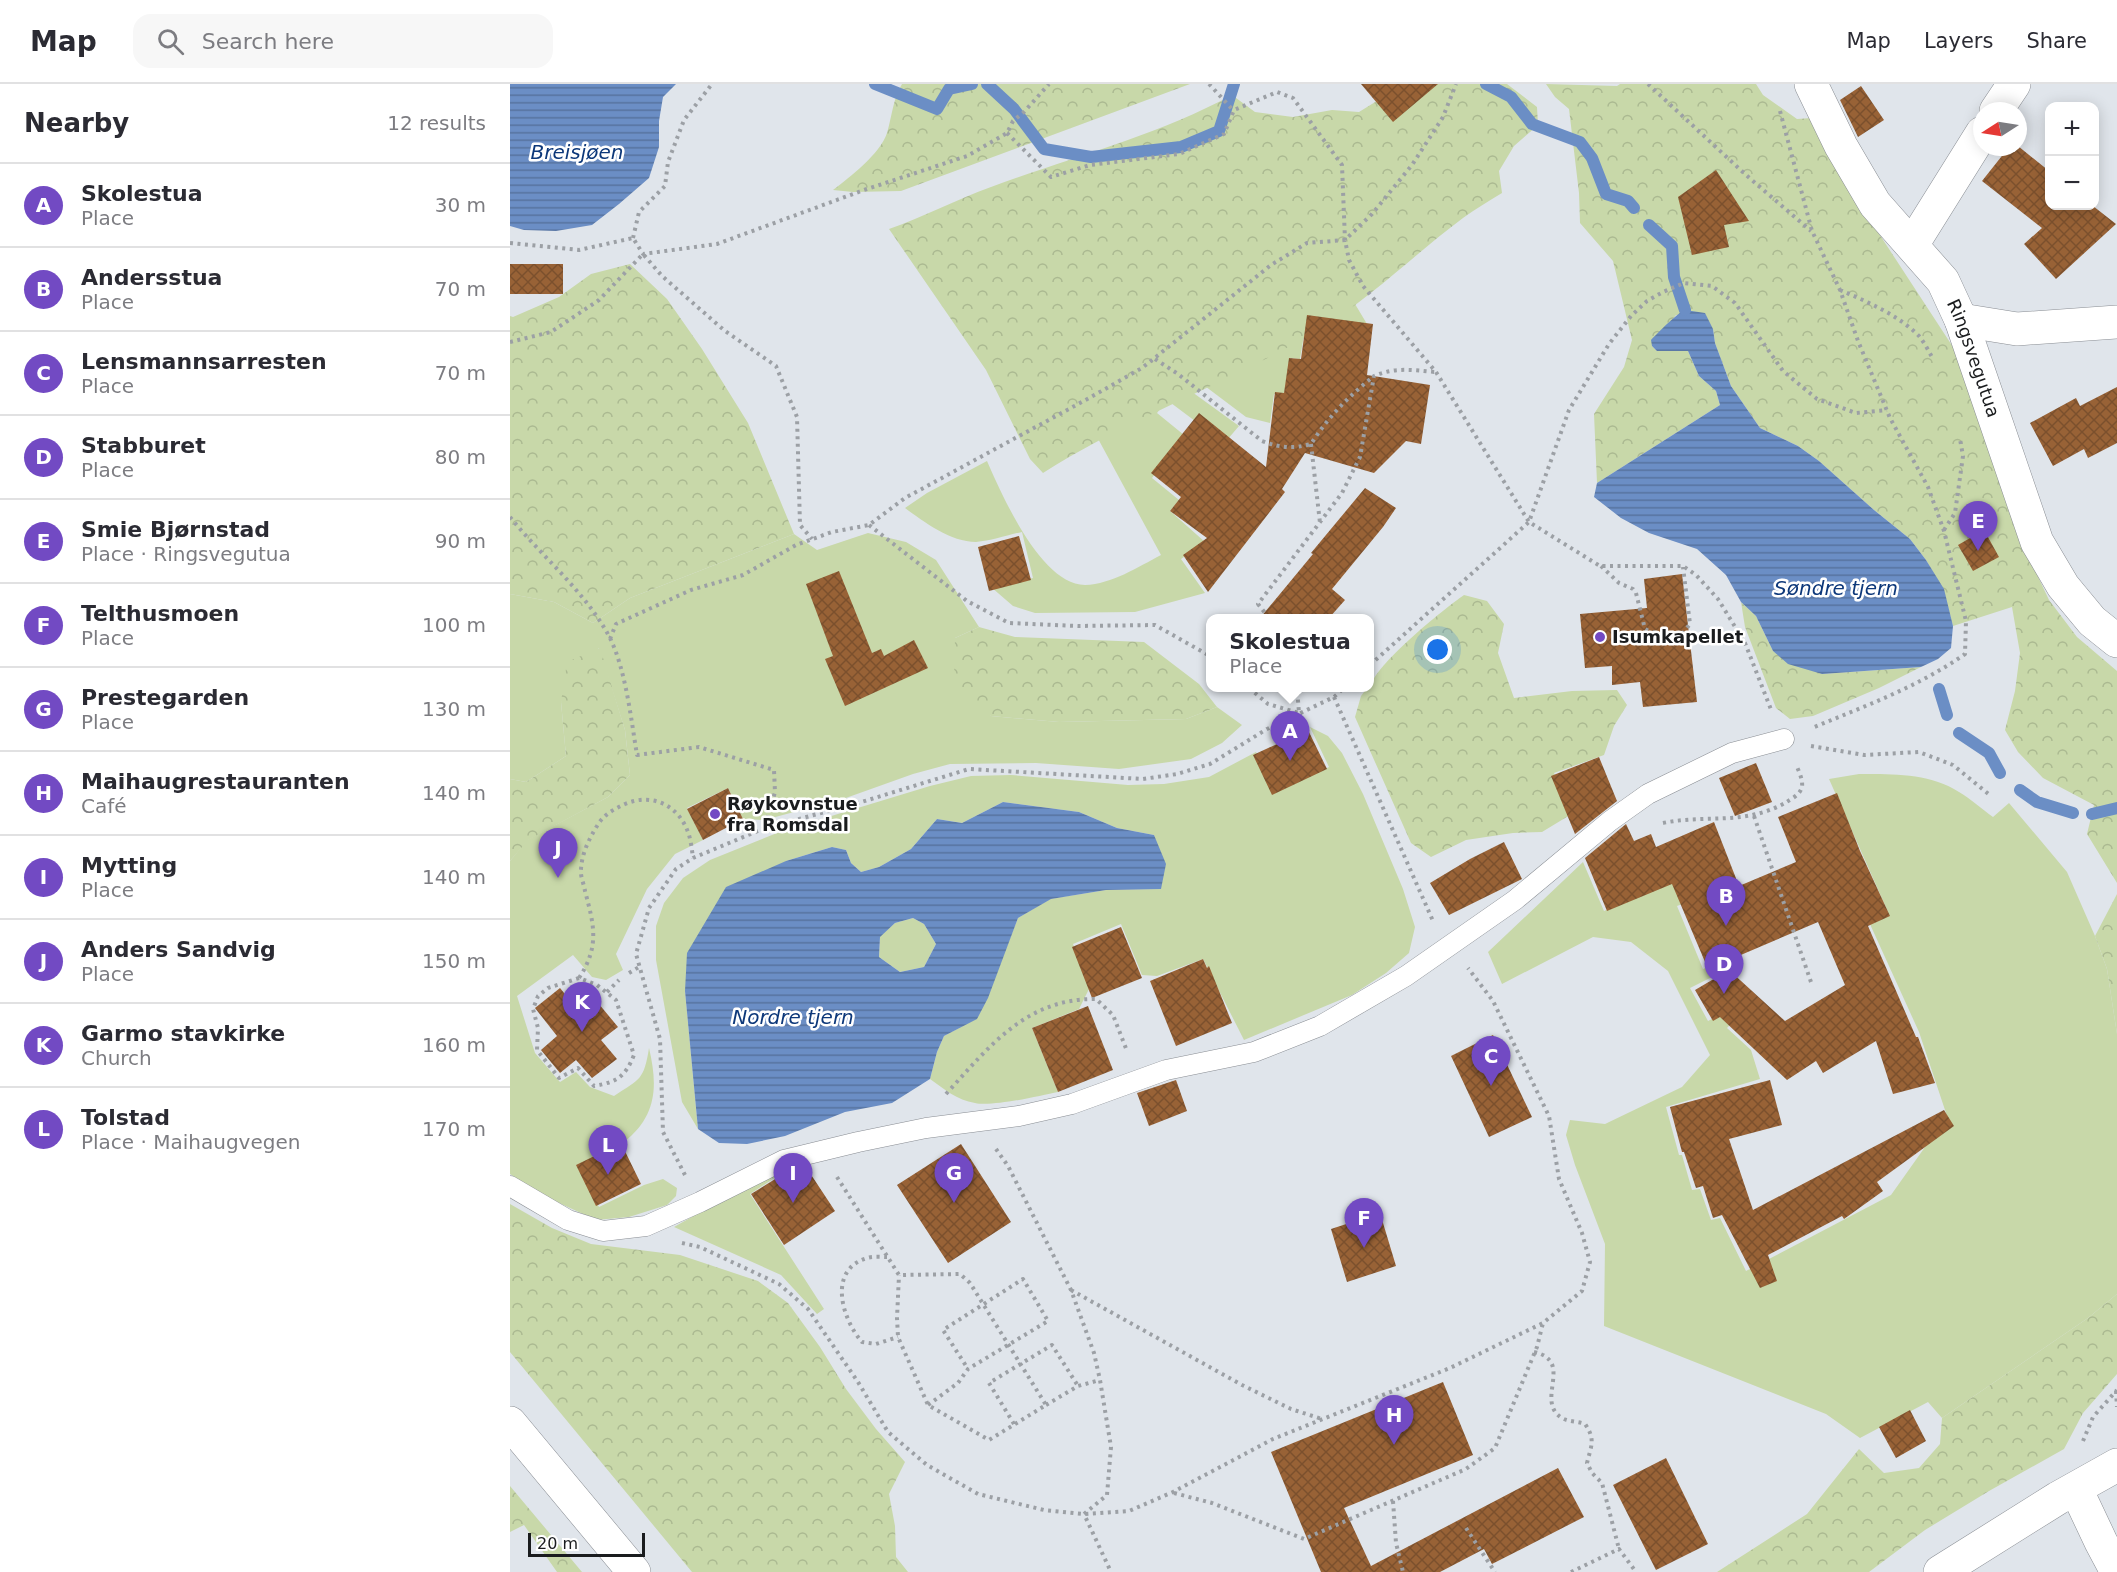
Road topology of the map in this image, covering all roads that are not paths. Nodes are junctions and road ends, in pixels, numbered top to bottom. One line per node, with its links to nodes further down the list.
1 (1811, 84): 5 (street, Ringsvegutua)
2 (2014, 84): 3 (street)
3 (2002, 102)
4 (1973, 147): 5 (street)
5 (1912, 245): 6 (street, Ringsvegutua)
6 (1961, 320): 7 (street); 8 (street, Ringsvegutua)
7 (2117, 322)
8 (2117, 641)
9 (1784, 739): 10 (lane)
10 (510, 1186)
11 (510, 1423): 14 (street)
12 (2117, 1465): 13 (street)
13 (2076, 1489): 15 (street); 16 (street)
14 (634, 1572)
15 (1940, 1572)
16 (2117, 1572)

